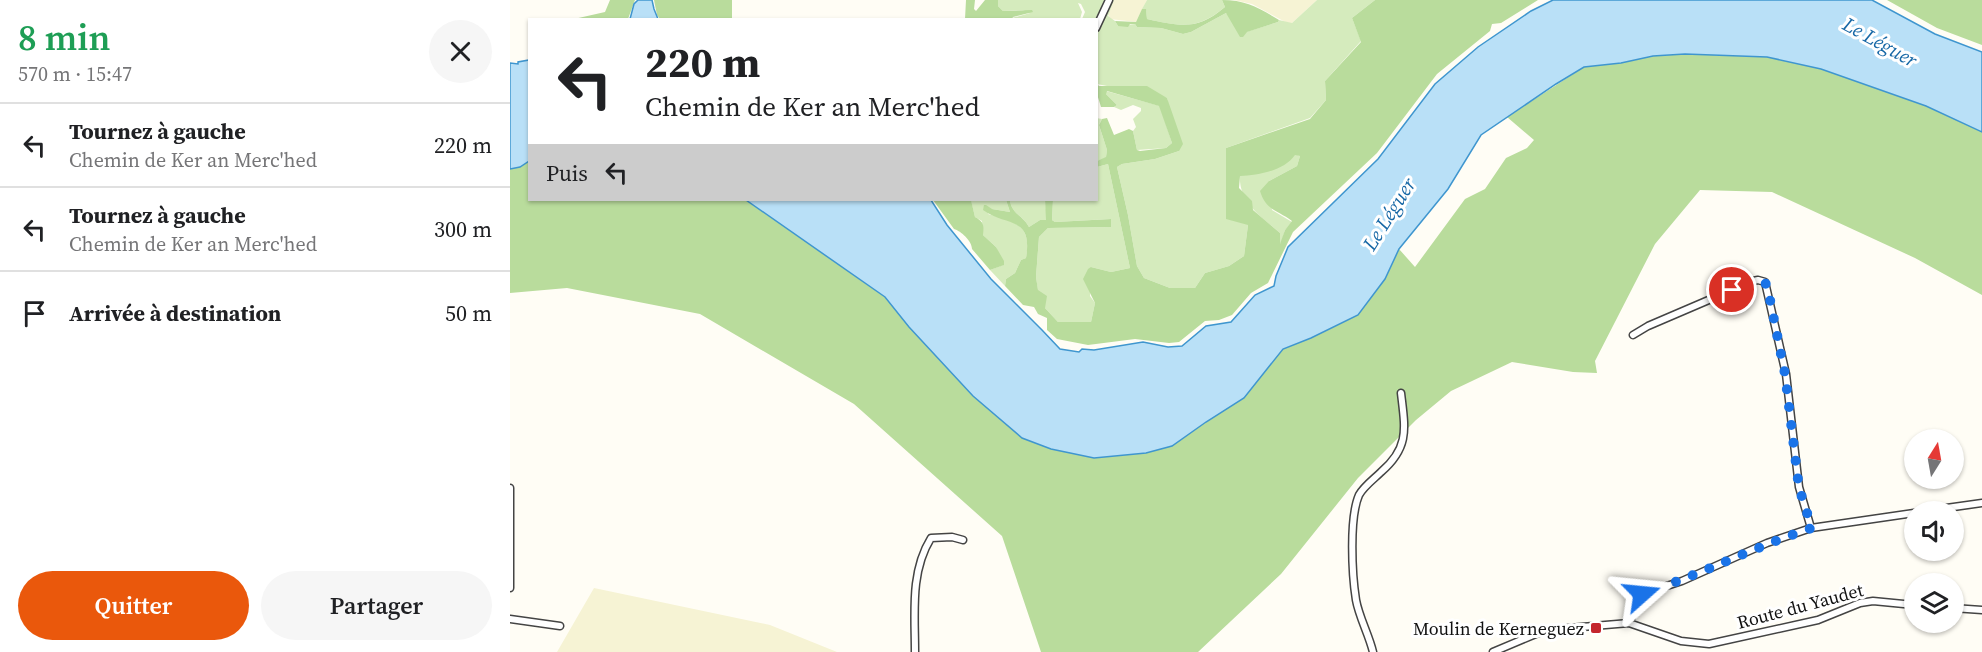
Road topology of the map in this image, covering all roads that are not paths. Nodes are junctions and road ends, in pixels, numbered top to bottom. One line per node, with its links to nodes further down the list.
1 (1109, 0): 2 (street)
2 (1098, 24)
3 (1633, 335): 9 (street)
4 (1401, 393): 20 (street)
5 (510, 488): 11 (street)
6 (1982, 504): 7 (street)
7 (1964, 506)
8 (1904, 514): 9 (street)
9 (1812, 528): 17 (street)
10 (963, 540): 19 (street)
11 (511, 564): 12 (street)
12 (510, 588)
13 (1904, 603): 17 (street, Route du Yaudet)
14 (1964, 609): 15 (street)
15 (1982, 610)
16 (510, 619): 18 (street)
17 (1629, 623): 21 (street, Route du Yaudet)
18 (560, 626)
19 (915, 652)
20 (1373, 652)
21 (1493, 652)

